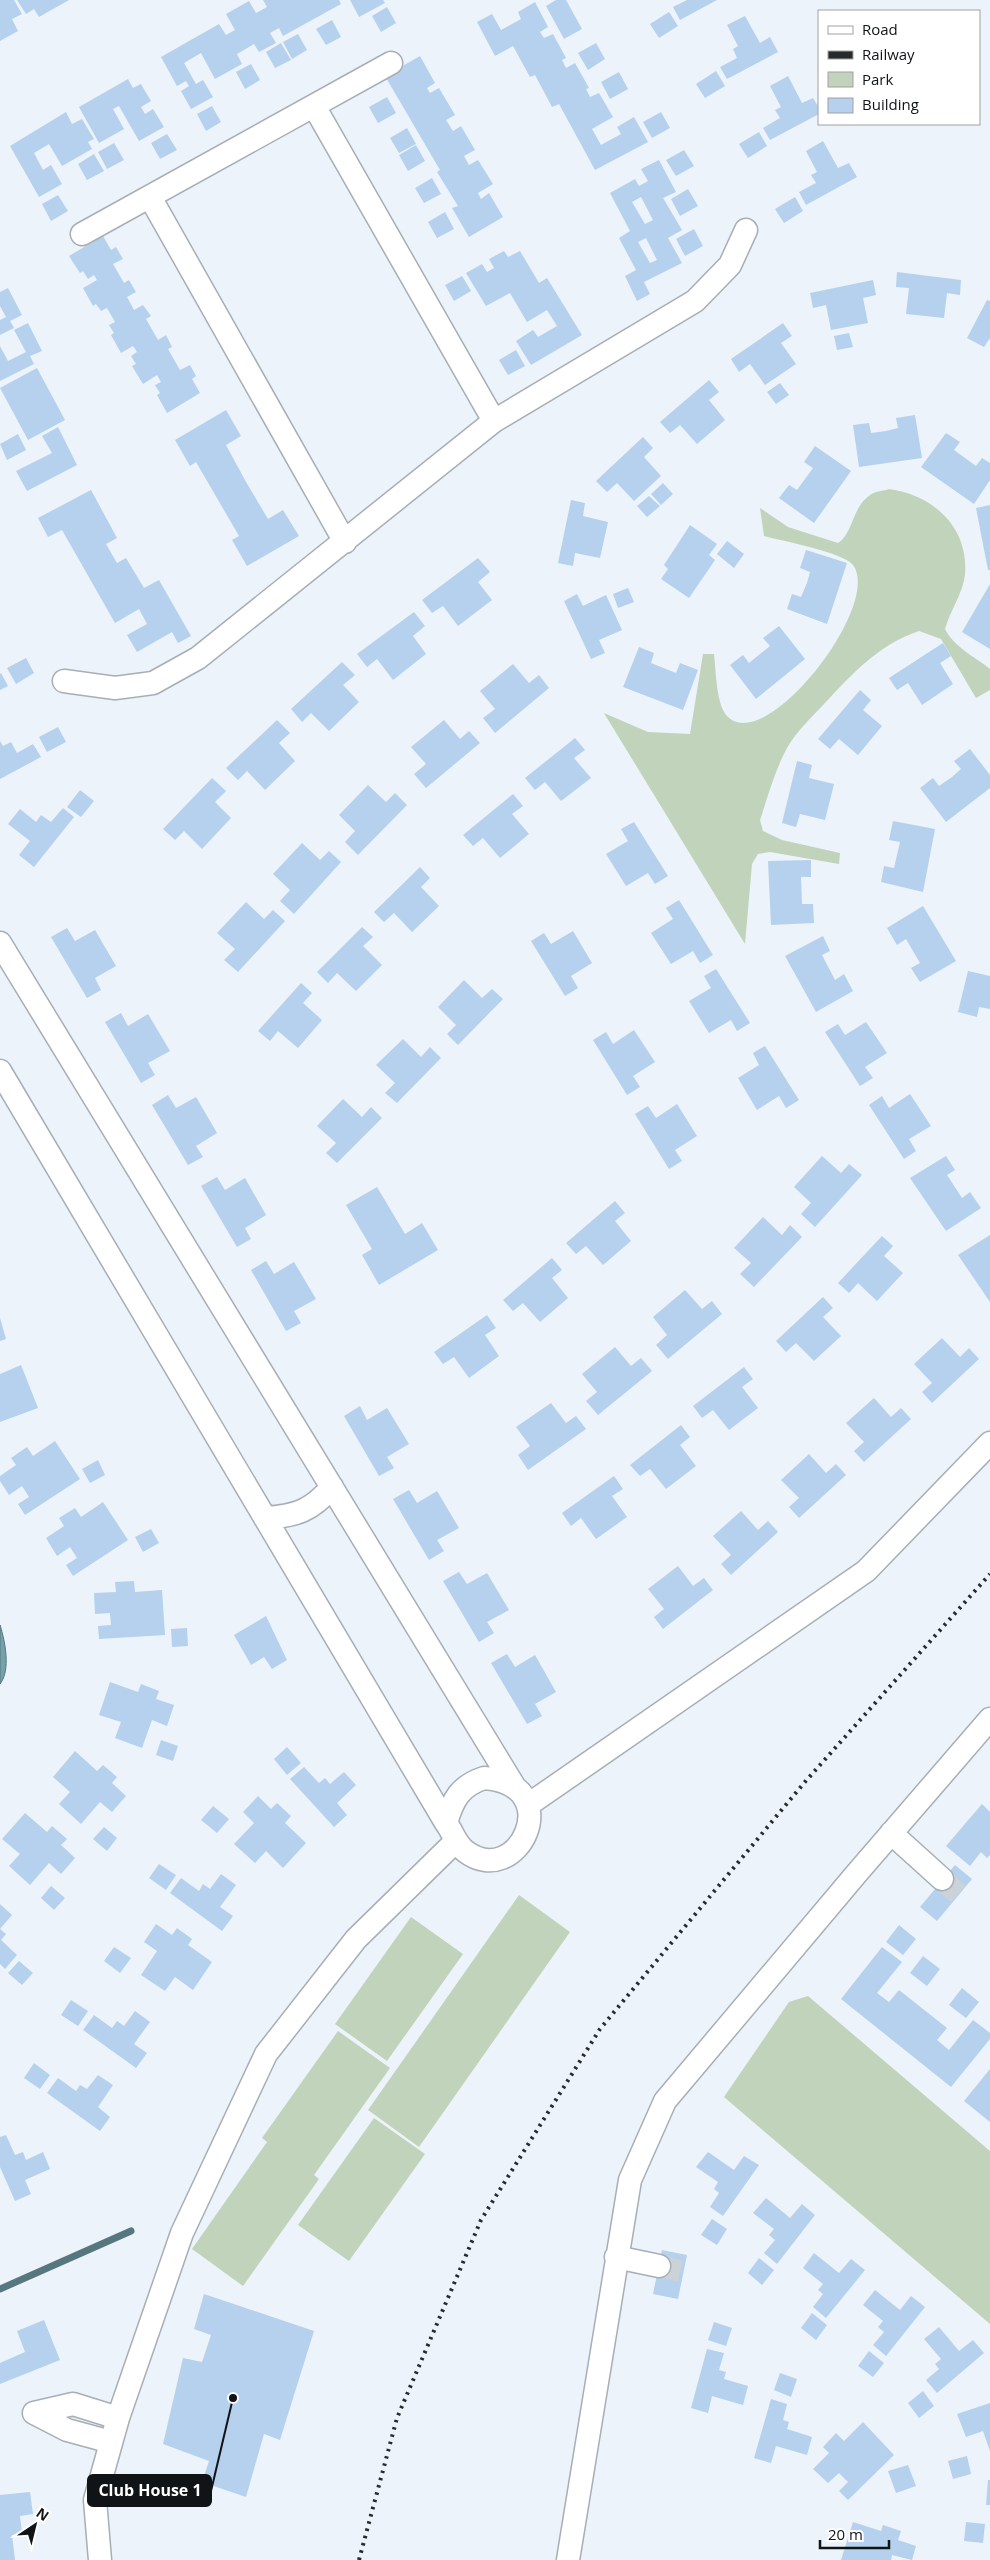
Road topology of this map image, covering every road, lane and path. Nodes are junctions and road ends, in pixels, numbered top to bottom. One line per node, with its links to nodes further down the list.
1 (391, 63): 2 (street)
2 (314, 106): 3 (street); 6 (street)
3 (150, 197): 5 (street); 7 (street)
4 (746, 230): 6 (street)
5 (82, 234)
6 (494, 421): 7 (street)
7 (345, 542): 8 (street)
8 (64, 681)
9 (0, 943): 12 (street)
10 (0, 1071): 13 (street)
11 (990, 1443): 16 (street)
12 (332, 1488): 13 (street); 15 (street)
13 (265, 1518): 17 (street)
14 (990, 1719): 18 (street)
15 (514, 1786): 16 (street); 17 (street)
16 (528, 1805): 17 (street)
17 (451, 1832): 22 (street)
18 (890, 1833): 19 (street); 20 (street)
19 (942, 1879)
20 (616, 2257): 21 (street); 25 (street)
21 (659, 2266)
22 (118, 2418): 23 (street); 23 (street)
23 (111, 2442): 24 (street)
24 (100, 2560)
25 (568, 2560)

